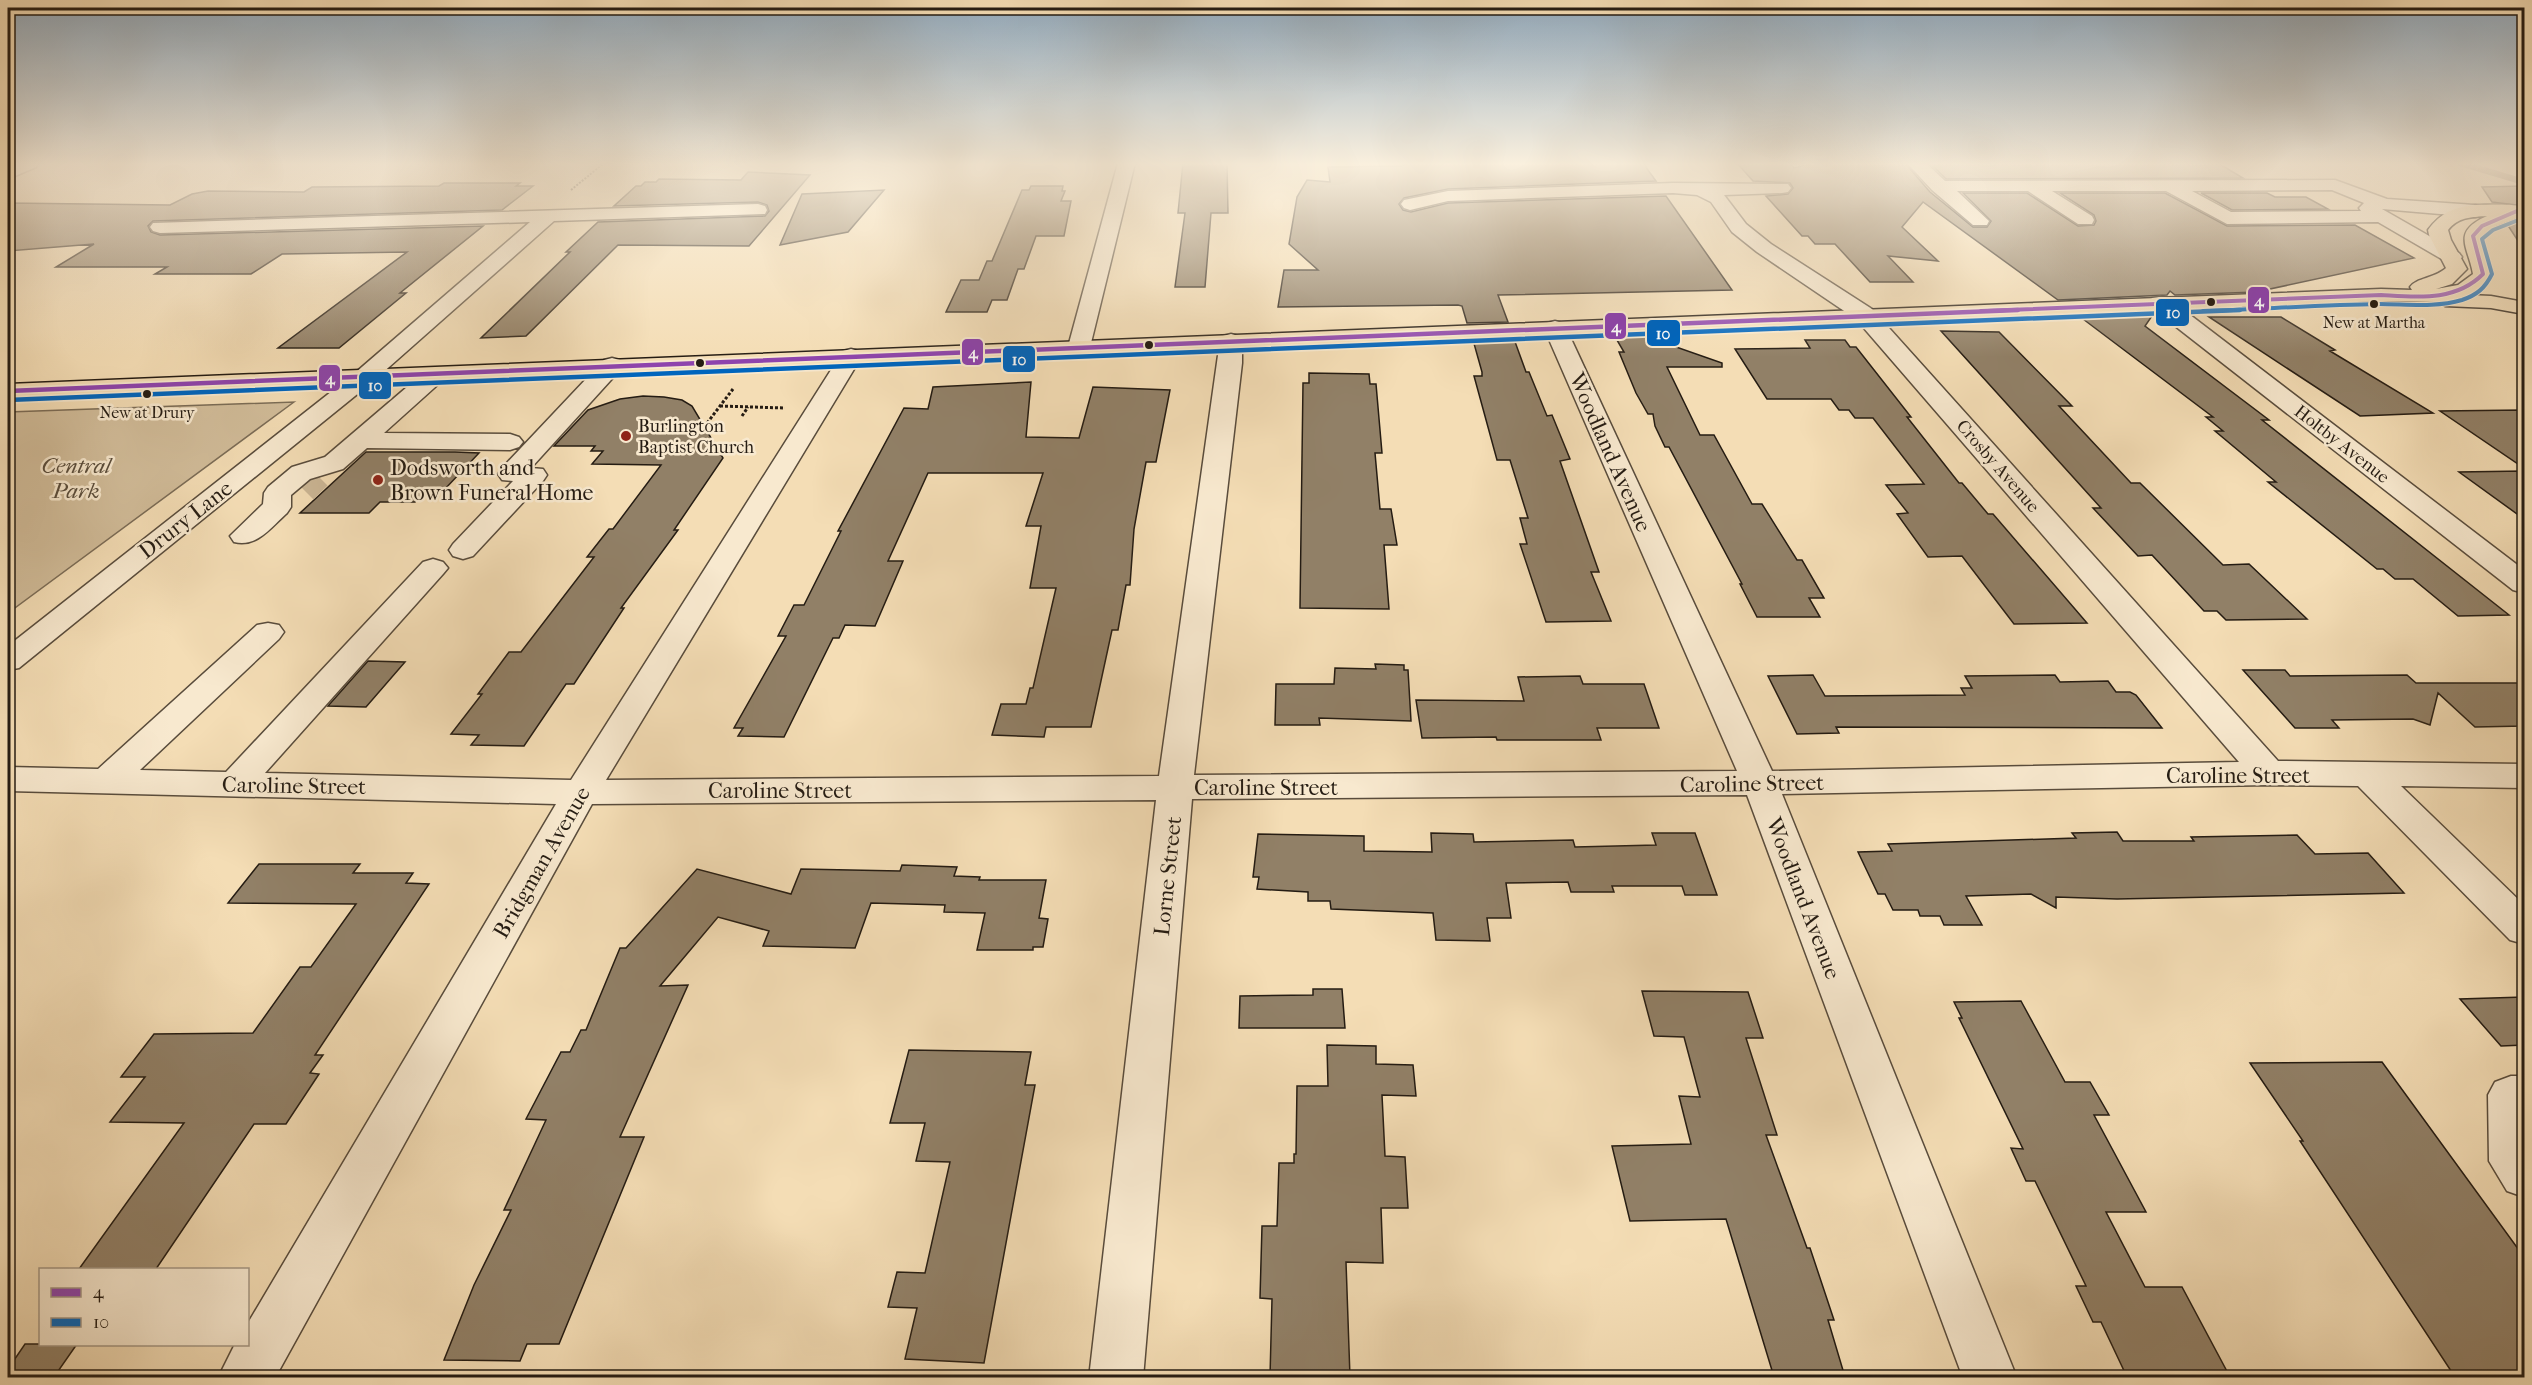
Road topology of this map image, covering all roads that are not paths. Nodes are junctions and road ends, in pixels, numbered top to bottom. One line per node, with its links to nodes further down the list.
1 (536, 228): 21 (street, Drury Lane)
2 (1110, 228): 17 (street)
3 (1739, 228): 14 (street, Crosby Avenue)
4 (2399, 228): 7 (street)
5 (2440, 228): 7 (main road)
6 (2480, 228): 8 (main road)
7 (2451, 267): 8 (main road); 10 (main road)
8 (2477, 282): 9 (main road); 11 (main road)
9 (2524, 294)
10 (2381, 295): 11 (main road); 12 (main road)
11 (2416, 298): 13 (main road)
12 (2160, 303): 14 (main road); 30 (street, Holtby Avenue)
13 (2524, 308)
14 (1864, 314): 15 (main road); 33 (street, Crosby Avenue)
15 (1555, 328): 16 (main road); 38 (street, Woodland Avenue)
16 (1231, 341): 17 (main road); 40 (street, Lorne Street)
17 (1079, 347): 18 (main road)
18 (851, 356): 19 (main road); 41 (street, Bridgman Avenue)
19 (612, 365): 20 (main road); 28 (street)
20 (435, 375): 21 (main road); 23 (street)
21 (363, 378): 22 (main road); 32 (street, Drury Lane)
22 (8, 391)
23 (360, 440): 24 (street); 25 (street)
24 (510, 442)
25 (319, 477): 26 (street); 26 (street)
26 (277, 507): 27 (street)
27 (244, 536)
28 (463, 550)
29 (433, 568): 39 (street)
30 (2524, 584)
31 (268, 632): 37 (street)
32 (8, 661)
33 (2268, 773): 34 (street, Caroline Street); 38 (street, Caroline Street)
34 (2368, 775): 35 (street, Caroline Street); 42 (street)
35 (2524, 776)
36 (8, 779): 37 (street, Caroline Street)
37 (107, 781): 39 (street, Caroline Street)
38 (1760, 783): 40 (street, Caroline Street); 47 (street, Woodland Avenue)
39 (235, 784): 41 (street, Caroline Street)
40 (1176, 787): 41 (street, Caroline Street); 46 (street, Lorne Street)
41 (581, 792): 45 (street, Bridgman Avenue)
42 (2524, 928)
43 (2524, 1095): 44 (street)
44 (2524, 1176)
45 (245, 1377)
46 (1116, 1377)
47 (1990, 1377)

